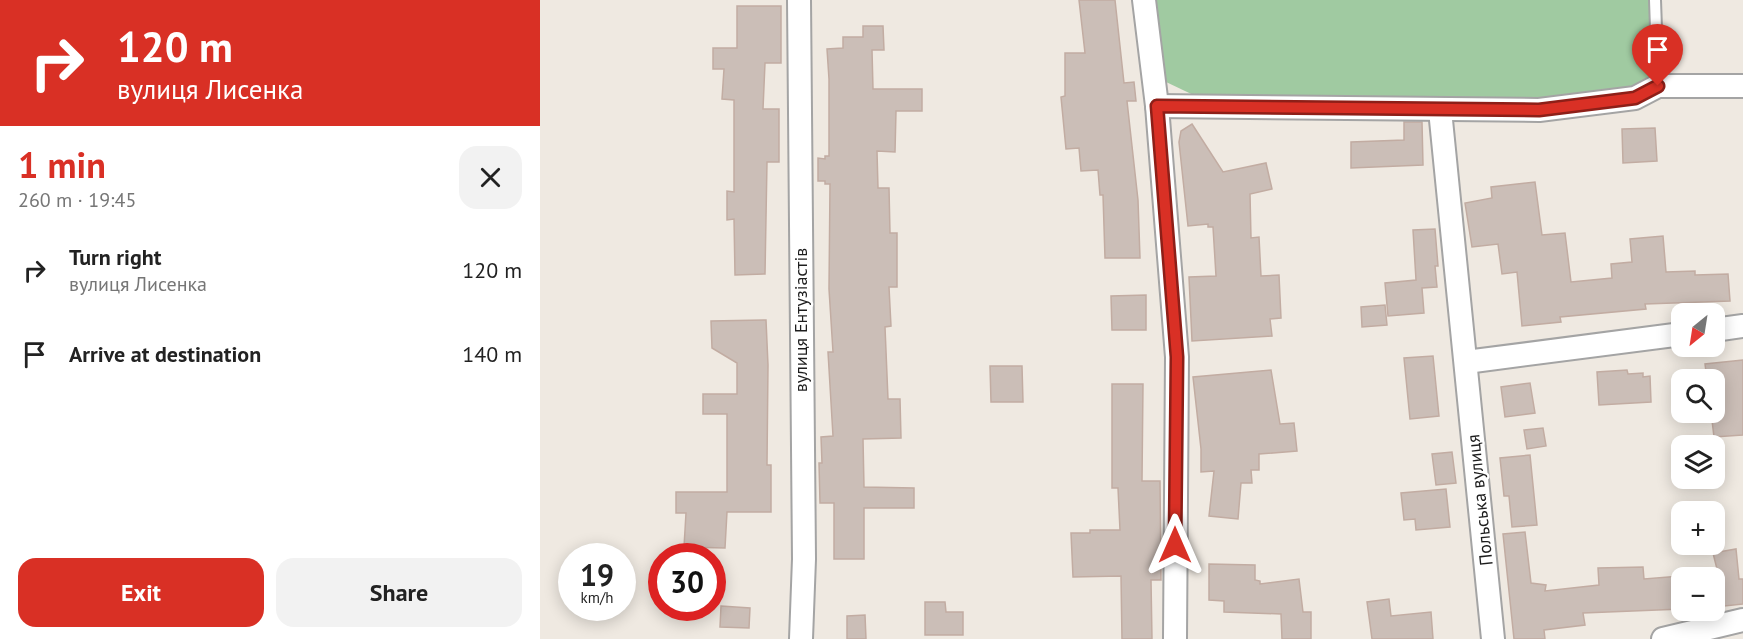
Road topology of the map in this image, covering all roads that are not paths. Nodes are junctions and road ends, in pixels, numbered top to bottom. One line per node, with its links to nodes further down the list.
1 (803, 0): 13 (street, вулиця Ентузіастів)
2 (1144, 0): 6 (street)
3 (1655, 0): 4 (lane)
4 (1658, 86): 5 (street); 7 (street)
5 (1743, 86)
6 (1157, 106): 7 (street); 14 (street)
7 (1440, 110): 11 (street, Польська вулиця)
8 (1743, 326): 9 (street)
9 (1725, 328)
10 (1671, 335): 11 (street)
11 (1466, 362): 15 (street, Польська вулиця)
12 (1743, 620): 16 (street)
13 (801, 639)
14 (1175, 639)
15 (1493, 639)
16 (1663, 639)

